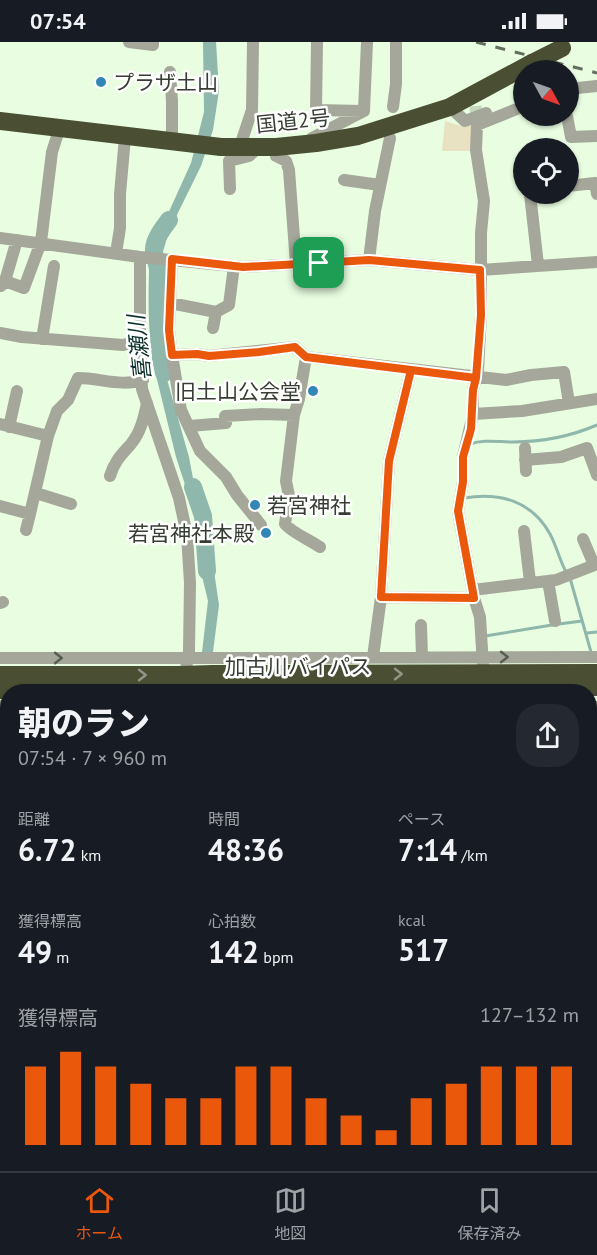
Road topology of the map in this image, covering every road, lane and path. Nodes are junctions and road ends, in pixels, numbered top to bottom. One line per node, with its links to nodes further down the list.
1 (129, 42): 2 (street)
2 (153, 42)
3 (252, 42): 9 (street)
4 (317, 42): 17 (street)
5 (367, 42): 17 (street)
6 (396, 42): 14 (street)
7 (567, 45): 15 (highway, 国道2号, bridge)
8 (170, 72): 25 (street)
9 (252, 76): 10 (street); 26 (street)
10 (265, 76)
11 (597, 86): 12 (street)
12 (579, 88)
13 (513, 104): 15 (street)
14 (393, 107)
15 (450, 107): 21 (highway, 国道2号)
16 (513, 110): 45 (street)
17 (364, 111): 21 (street)
18 (0, 121): 20 (highway, 国道2号)
19 (568, 126): 22 (street)
20 (60, 128): 23 (highway, 国道2号); 35 (street)
21 (370, 132): 26 (highway, 国道2号)
22 (597, 136)
23 (125, 137): 25 (highway, 国道2号); 36 (street)
24 (390, 138): 28 (street)
25 (181, 144): 26 (highway, 国道2号)
26 (259, 148): 30 (street); 41 (street)
27 (344, 180): 28 (street)
28 (381, 185): 39 (street)
29 (579, 185): 31 (street)
30 (230, 189)
31 (597, 194)
32 (531, 204): 42 (street)
33 (0, 238): 34 (street)
34 (17, 240): 35 (street); 46 (street)
35 (41, 242): 36 (street); 46 (street)
36 (116, 253): 37 (street)
37 (142, 257): 38 (street); 52 (street)
38 (171, 259): 44 (street); 47 (street)
39 (369, 260): 41 (street); 45 (street)
40 (597, 262): 42 (street)
41 (296, 264): 44 (street)
42 (538, 265): 45 (street)
43 (54, 266): 51 (street)
44 (234, 266): 48 (street)
45 (480, 270): 56 (street)
46 (3, 284)
47 (170, 303): 48 (street); 53 (street)
48 (216, 312): 49 (street)
49 (213, 328)
50 (0, 333): 51 (street)
51 (42, 339): 52 (street)
52 (140, 340): 57 (street)
53 (172, 355): 54 (street); 65 (street)
54 (306, 357): 55 (street); 63 (street)
55 (411, 370): 56 (street); 83 (street)
56 (476, 378): 61 (street); 62 (street)
57 (142, 380): 60 (street); 66 (street)
58 (17, 390): 64 (street)
59 (597, 399): 61 (street)
60 (147, 403): 69 (street); 94 (street)
61 (569, 403): 62 (street)
62 (473, 414): 82 (street)
63 (294, 415): 65 (street); 78 (street)
64 (4, 426): 66 (street)
65 (189, 426): 74 (street)
66 (48, 436): 70 (street)
67 (525, 459): 68 (street)
68 (597, 475)
69 (110, 477)
70 (36, 493): 71 (street); 73 (street)
71 (71, 504)
72 (0, 506): 73 (street)
73 (30, 514): 75 (street)
74 (261, 525)
75 (26, 530)
76 (524, 531): 81 (street)
77 (583, 539): 79 (street)
78 (320, 547)
79 (596, 565): 80 (street)
80 (548, 581): 81 (street); 84 (street)
81 (530, 582): 82 (street)
82 (474, 594): 83 (street); 90 (street)
83 (381, 597): 86 (street)
84 (555, 621)
85 (421, 625): 87 (street)
86 (373, 657): 87 (street); 92 (street)
87 (422, 657): 90 (street)
88 (597, 657): 90 (street, one-way to 88)
89 (0, 658): 94 (street, one-way to 94)
90 (483, 661)
91 (597, 673): 92 (highway, 加古川バイパス, one-way to 91)
92 (213, 674): 94 (highway, 加古川バイパス, bridge); 94 (street, bridge); 96 (highway, 加古川バイパス)
93 (0, 675): 94 (highway, 加古川バイパス, one-way to 94)
94 (181, 678): 95 (highway, 加古川バイパス)
95 (90, 684)
96 (508, 684)

